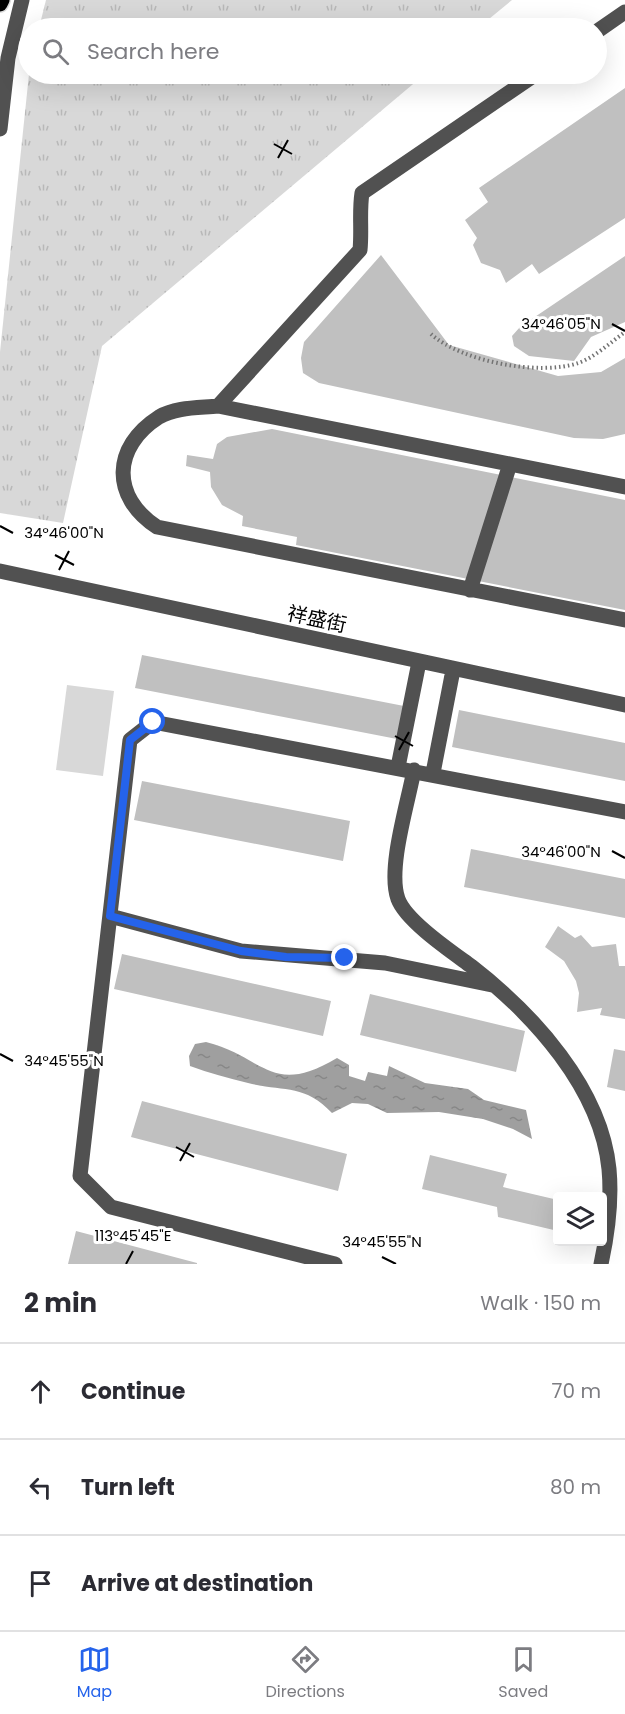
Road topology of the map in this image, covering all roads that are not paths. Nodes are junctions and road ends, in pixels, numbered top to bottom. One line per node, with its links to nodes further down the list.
1 (2, 0): 3 (main road)
2 (22, 0): 7 (street)
3 (0, 4)
4 (625, 12): 5 (street)
5 (607, 25)
6 (521, 84): 8 (street)
7 (0, 129)
8 (218, 406): 9 (street); 12 (street)
9 (510, 464): 10 (street); 12 (street)
10 (625, 486)
11 (0, 571): 14 (street, 祥盛街)
12 (470, 590): 13 (street)
13 (625, 620)
14 (420, 662): 15 (street, 祥盛街); 17 (street)
15 (453, 670): 16 (street, 祥盛街); 19 (street)
16 (625, 705)
17 (399, 767): 18 (street); 21 (street)
18 (414, 770): 19 (street); 22 (street)
19 (433, 773): 20 (street)
20 (625, 812)
21 (110, 916): 22 (street); 23 (street)
22 (494, 986): 24 (street)
23 (335, 1264)
24 (601, 1264)

